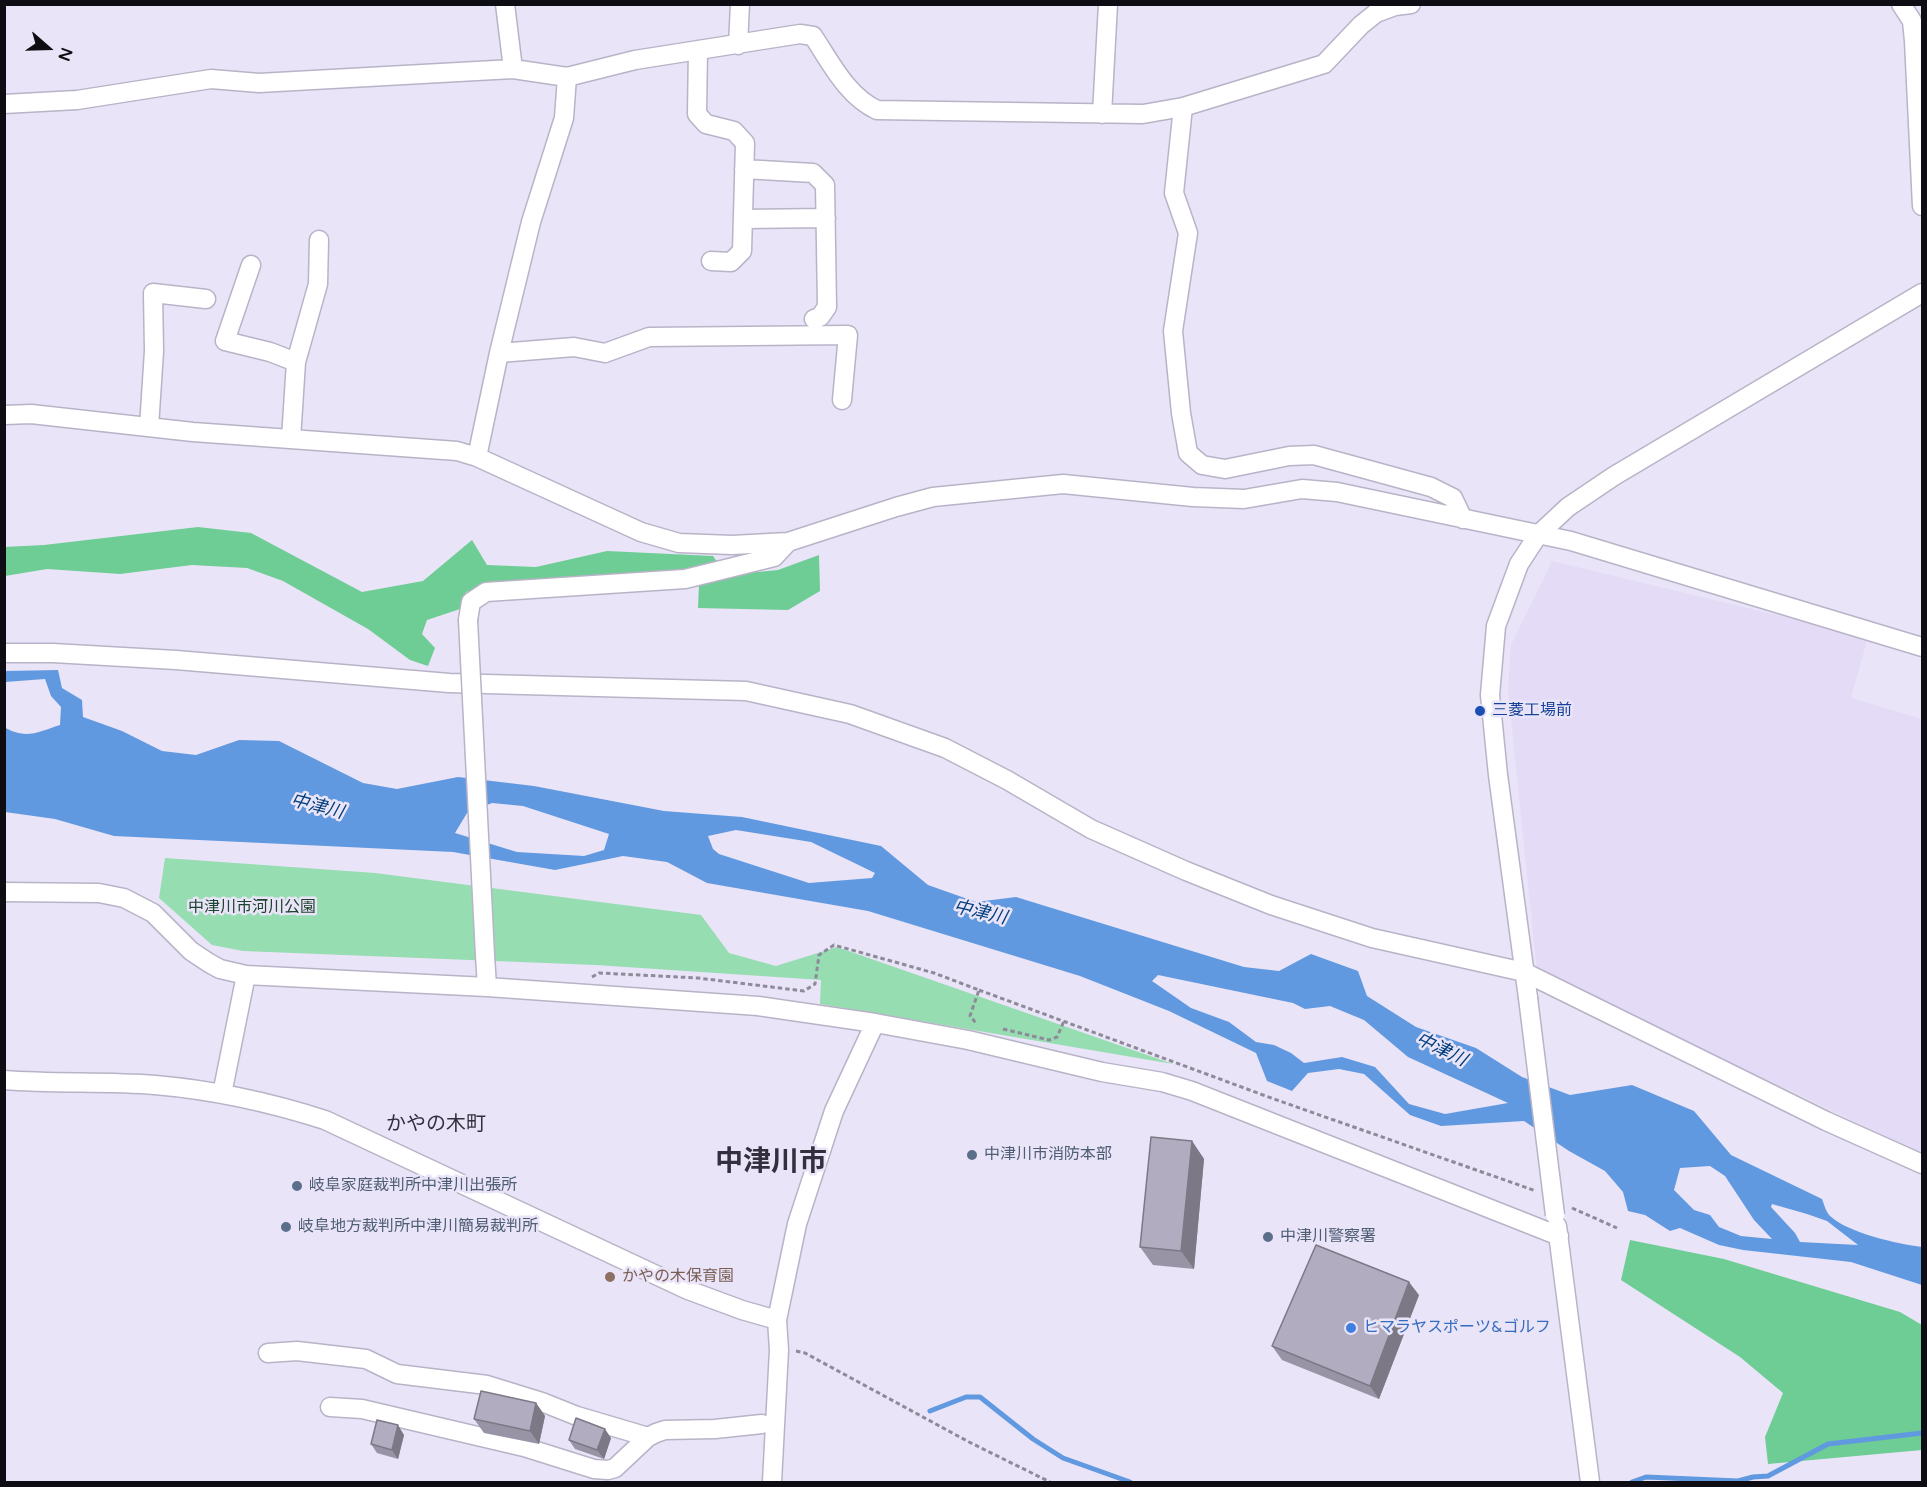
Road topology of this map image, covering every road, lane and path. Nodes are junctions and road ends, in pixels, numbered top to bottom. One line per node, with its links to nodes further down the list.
1 (505, 4): 9 (street)
2 (740, 4): 7 (street)
3 (1108, 4): 13 (street)
4 (1411, 4): 12 (street)
5 (1902, 4): 6 (street)
6 (1918, 42): 15 (street)
7 (738, 45): 8 (street); 13 (street)
8 (698, 50): 10 (street); 14 (street)
9 (513, 69): 10 (street); 11 (street)
10 (567, 77): 24 (street)
11 (4, 104)
12 (1183, 107): 13 (street); 31 (street)
13 (1102, 114)
14 (744, 169): 16 (street); 17 (street)
15 (1923, 206)
16 (825, 218): 17 (street); 23 (street)
17 (743, 219): 19 (street)
18 (319, 240): 25 (street)
19 (711, 261)
20 (251, 265): 25 (street)
21 (1923, 293): 32 (street)
22 (206, 299): 28 (street)
23 (814, 319)
24 (499, 353): 26 (street); 30 (street)
25 (296, 362): 29 (street)
26 (842, 400)
27 (4, 415): 28 (street)
28 (149, 427): 29 (street)
29 (291, 439): 30 (street)
30 (477, 457): 33 (street)
31 (1463, 519): 32 (street); 33 (street)
32 (1538, 535): 34 (street); 37 (street)
33 (788, 542): 39 (street, bridge)
34 (1923, 647)
35 (4, 653): 37 (street)
36 (4, 892): 38 (street)
37 (1524, 972): 48 (street); 50 (street, bridge)
38 (246, 975): 39 (street); 47 (street)
39 (487, 987): 41 (street)
40 (979, 990): 41 (path); 42 (path); 44 (path)
41 (581, 993): 43 (street)
42 (1064, 1021): 45 (path); 49 (path)
43 (875, 1023): 52 (street); 53 (street)
44 (985, 1025)
45 (995, 1027)
46 (4, 1080): 47 (street)
47 (222, 1094): 53 (street)
48 (1923, 1164)
49 (1545, 1195)
50 (1560, 1210): 51 (path); 52 (street)
51 (1617, 1228)
52 (1559, 1236): 61 (street)
53 (777, 1320): 59 (street)
54 (794, 1350): 60 (path)
55 (268, 1353): 58 (street)
56 (330, 1407): 58 (street)
57 (762, 1424): 58 (street)
58 (648, 1437)
59 (772, 1482)
60 (1050, 1482)
61 (1590, 1482)

